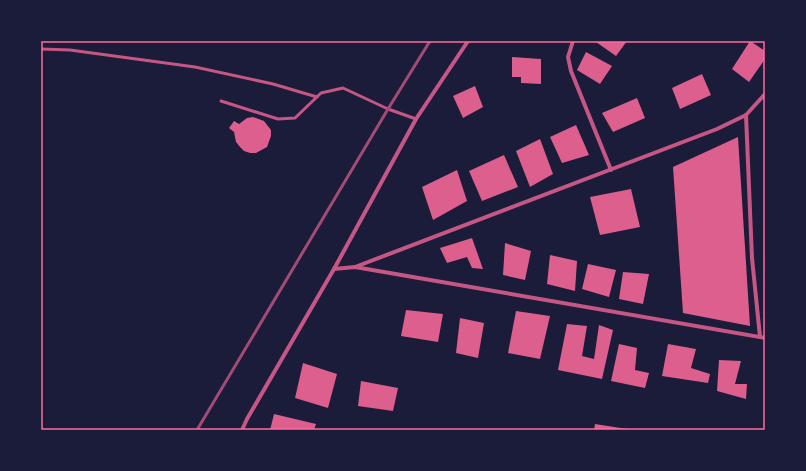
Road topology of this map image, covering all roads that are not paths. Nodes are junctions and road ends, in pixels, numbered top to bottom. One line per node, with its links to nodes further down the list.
1 (468, 41): 8 (street)
2 (573, 41): 9 (street)
3 (41, 48): 5 (lane)
4 (765, 94): 7 (street)
5 (317, 97): 6 (lane); 8 (lane)
6 (221, 101)
7 (746, 115): 9 (street); 12 (street)
8 (416, 119): 11 (street)
9 (611, 170): 10 (street)
10 (355, 268): 11 (street); 12 (street)
11 (334, 269): 13 (street)
12 (763, 337)
13 (242, 430)

